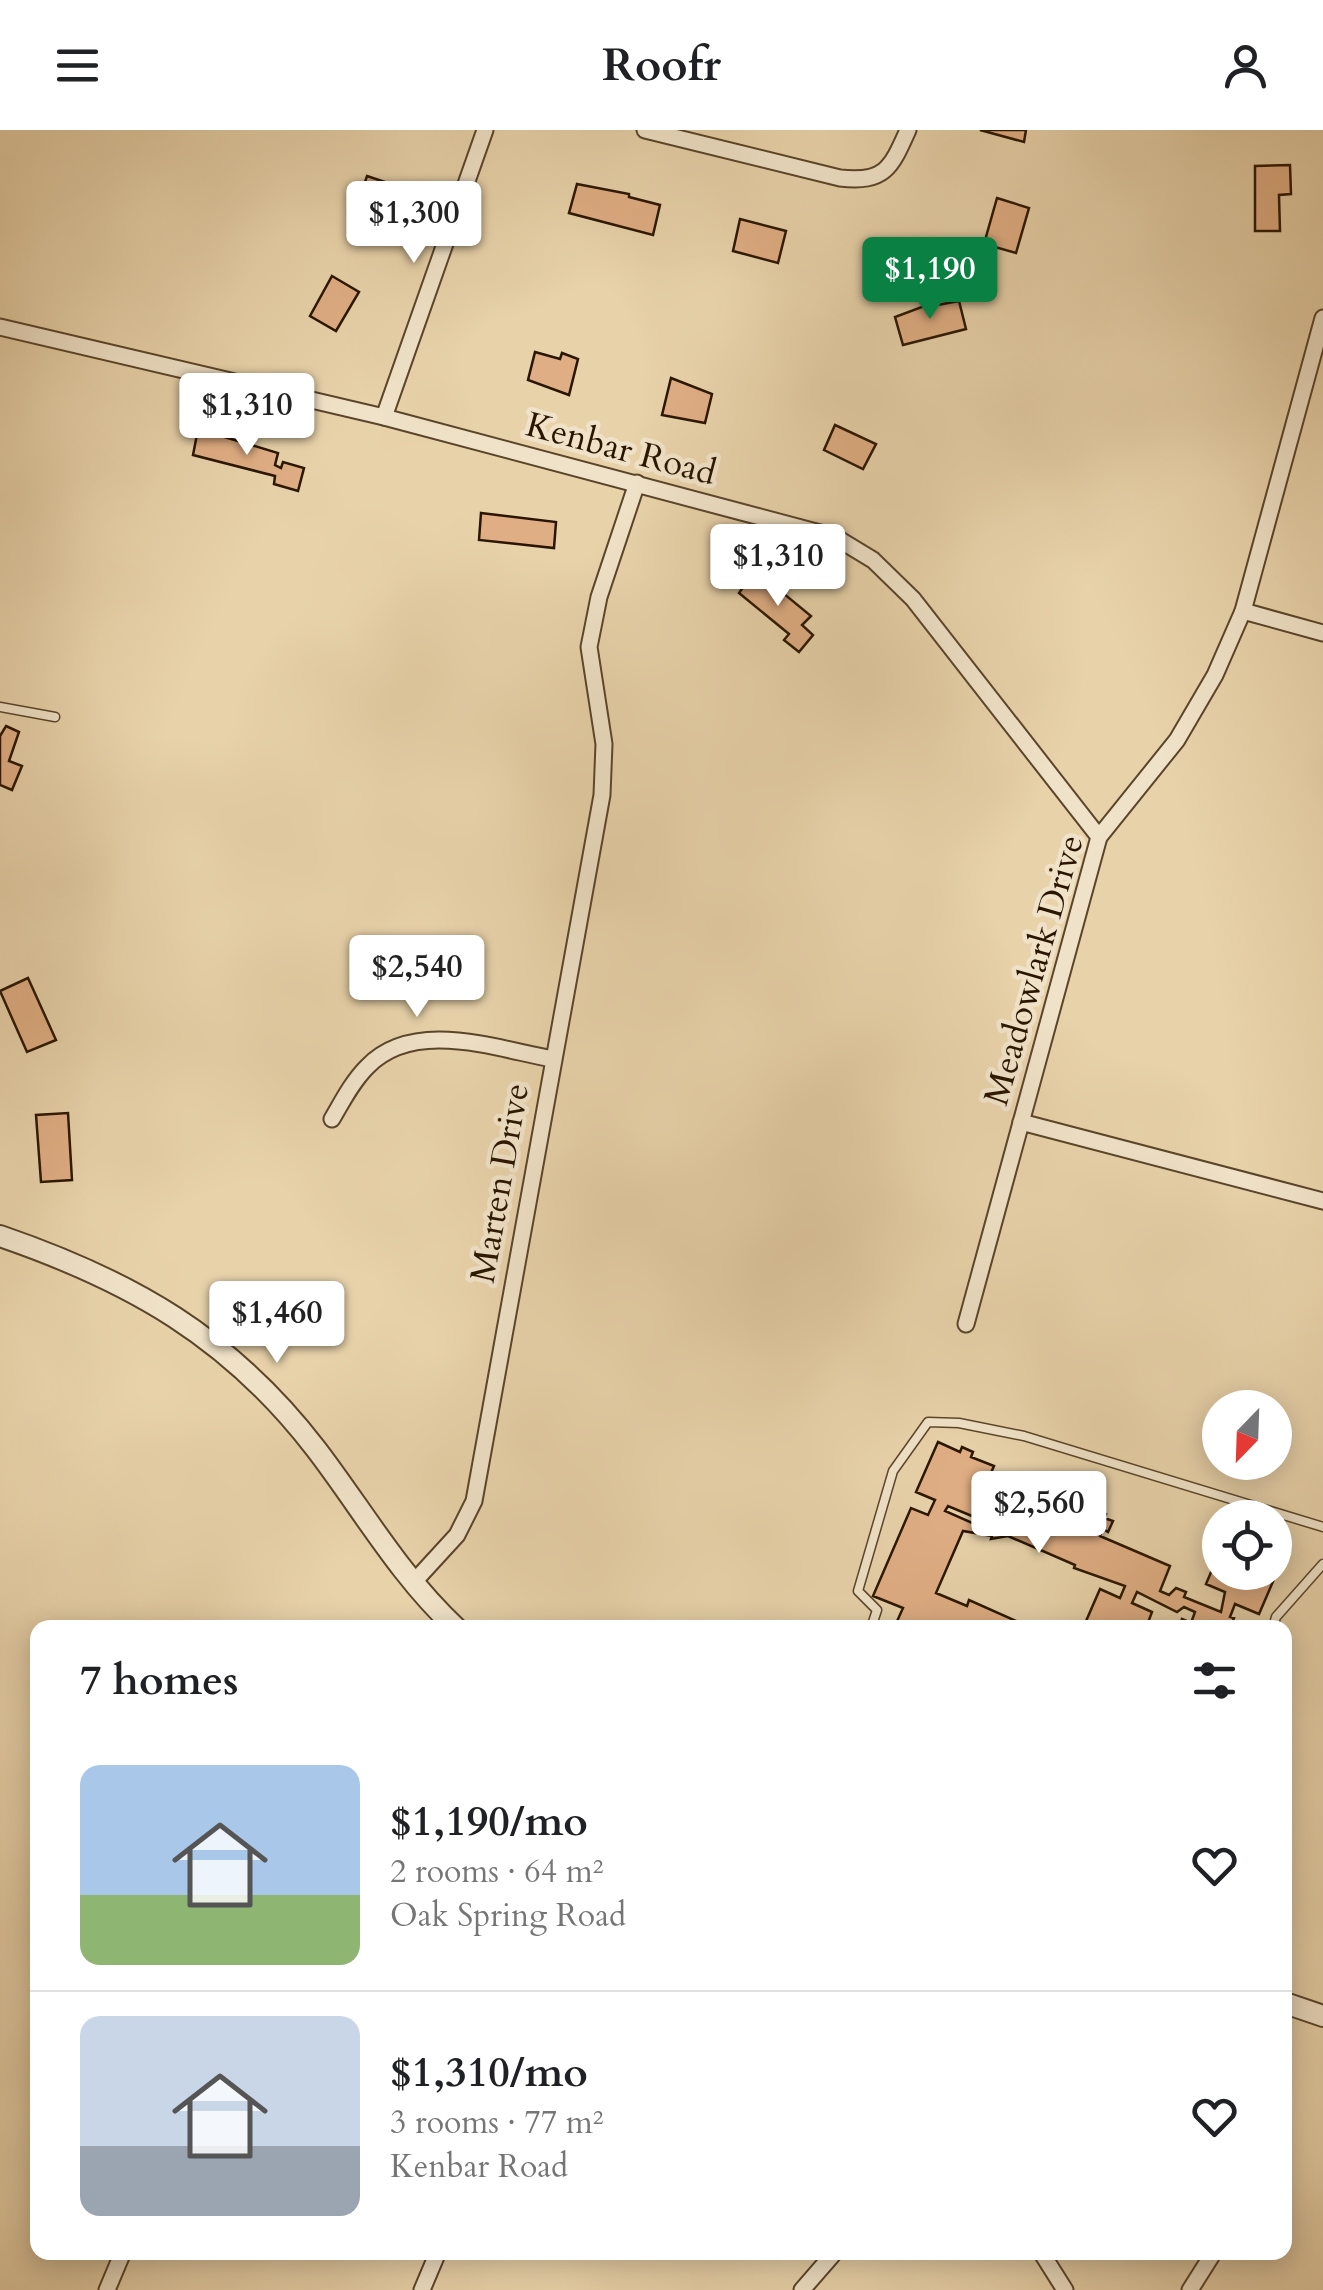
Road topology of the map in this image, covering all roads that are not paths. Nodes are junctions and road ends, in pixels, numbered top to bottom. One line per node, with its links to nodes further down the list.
1 (485, 130): 6 (street)
2 (646, 130): 3 (street)
3 (908, 130)
4 (1323, 318): 8 (street, Meadowlark Drive)
5 (0, 327): 6 (street, Kenbar Road)
6 (384, 417): 7 (street, Kenbar Road)
7 (637, 483): 12 (street, Kenbar Road); 13 (street, Marten Drive)
8 (1242, 610): 9 (street); 12 (street, Meadowlark Drive)
9 (1323, 632)
10 (0, 707): 11 (lane)
11 (55, 718)
12 (1098, 837): 15 (street, Meadowlark Drive)
13 (553, 1059): 14 (street); 21 (street, Marten Drive)
14 (332, 1119)
15 (1021, 1122): 16 (street); 18 (street, Meadowlark Drive)
16 (1323, 1200)
17 (0, 1236): 21 (street)
18 (966, 1324)
19 (1323, 1528): 23 (lane)
20 (1323, 1564): 24 (lane)
21 (413, 1583): 22 (street)
22 (448, 1620)
23 (874, 1620)
24 (1275, 1620)
25 (1292, 2005): 26 (street)
26 (1323, 2016)
27 (120, 2260): 32 (street)
28 (435, 2260): 33 (street)
29 (828, 2260): 34 (street)
30 (1046, 2260): 35 (street)
31 (1209, 2260): 36 (street)
32 (107, 2290)
33 (422, 2290)
34 (802, 2290)
35 (1065, 2290)
36 (1190, 2290)

